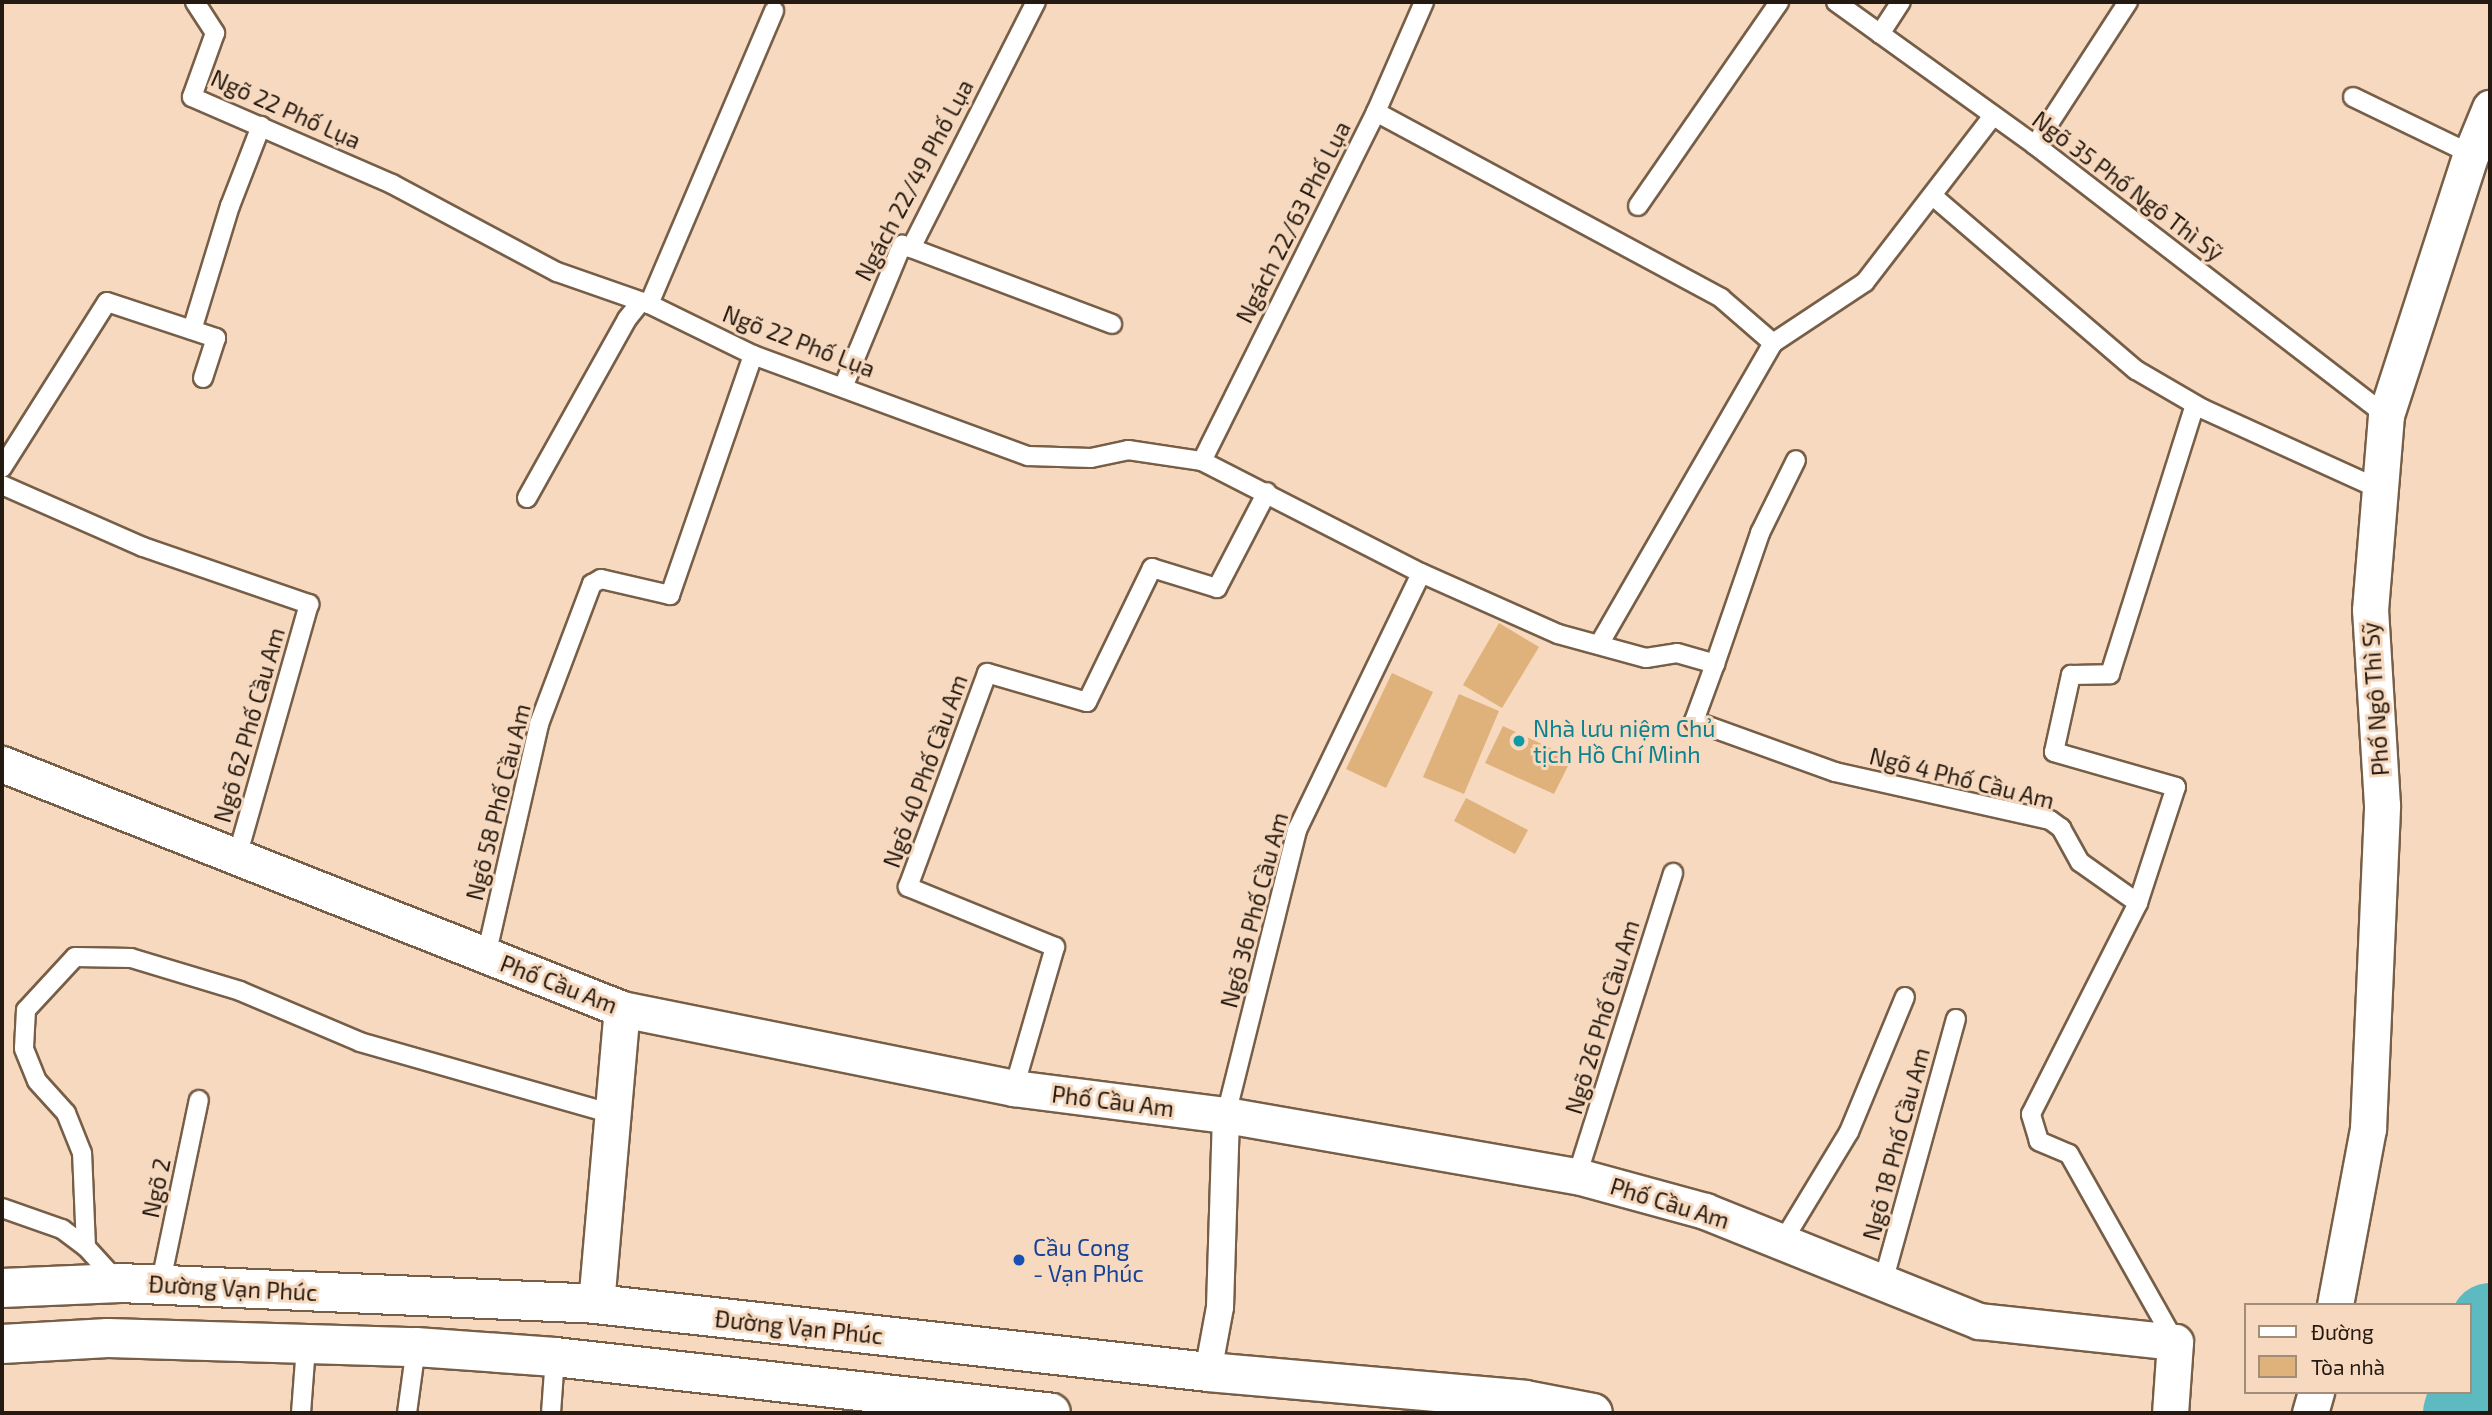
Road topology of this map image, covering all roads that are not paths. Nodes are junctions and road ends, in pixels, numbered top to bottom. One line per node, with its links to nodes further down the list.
1 (195, 2): 14 (lane, Ngõ 22 Phố Lụa)
2 (1036, 2): 19 (lane, Ngách 22/49 Phố Lụa)
3 (1424, 2): 12 (lane, Ngách 22/63 Phố Lụa)
4 (1779, 2): 18 (lane)
5 (1836, 2): 9 (lane, Ngõ 35 Phố Ngô Thì Sỹ)
6 (1901, 2): 9 (lane)
7 (2128, 2): 15 (lane)
8 (775, 11): 20 (lane)
9 (1880, 34): 13 (lane, Ngõ 35 Phố Ngô Thì Sỹ)
10 (2353, 97): 16 (lane)
11 (2490, 108): 16 (street, Phố Ngô Thì Sỹ)
12 (1376, 112): 23 (lane); 30 (lane, Ngách 22/63 Phố Lụa)
13 (1993, 116): 15 (lane, Ngõ 35 Phố Ngô Thì Sỹ); 17 (lane)
14 (261, 126): 20 (lane, Ngõ 22 Phố Lụa); 22 (lane)
15 (2035, 145): 28 (lane, Ngõ 35 Phố Ngô Thì Sỹ)
16 (2470, 154): 28 (street, Phố Ngô Thì Sỹ)
17 (1934, 197): 23 (lane); 27 (lane)
18 (1638, 206)
19 (911, 248): 21 (lane); 26 (lane, Ngách 22/49 Phố Lụa)
20 (645, 303): 24 (lane, Ngõ 22 Phố Lụa); 35 (lane)
21 (1112, 324)
22 (192, 330): 25 (lane); 31 (lane)
23 (1773, 343): 37 (lane)
24 (753, 355): 26 (lane, Ngõ 22 Phố Lụa); 43 (lane, Ngõ 58 Phố Cầu Am)
25 (204, 378)
26 (844, 385): 30 (lane, Ngõ 22 Phố Lụa)
27 (2195, 405): 33 (lane); 42 (lane)
28 (2386, 415): 33 (street, Phố Ngô Thì Sỹ)
29 (1796, 460): 38 (lane)
30 (1202, 461): 34 (lane, Ngõ 22 Phố Lụa)
31 (2, 468)
32 (2, 485): 40 (lane, Ngõ 62 Phố Cầu Am)
33 (2379, 489): 60 (street, Phố Ngô Thì Sỹ)
34 (1267, 492): 36 (lane, Ngõ 22 Phố Lụa); 47 (lane, Ngõ 40 Phố Cầu Am)
35 (527, 498)
36 (1421, 573): 37 (lane); 50 (lane, Ngõ 36 Phố Cầu Am)
37 (1599, 644): 38 (lane)
38 (1714, 664): 42 (lane, Ngõ 4 Phố Cầu Am)
39 (2, 764): 40 (street, Phố Cầu Am)
40 (236, 860): 43 (street, Phố Cầu Am)
41 (1673, 873): 51 (lane, Ngõ 26 Phố Cầu Am)
42 (2138, 903): 62 (lane)
43 (486, 956): 45 (street, Phố Cầu Am)
44 (1905, 996): 53 (lane)
45 (622, 1009): 47 (street, Phố Cầu Am); 49 (street)
46 (1956, 1019): 55 (lane, Ngõ 18 Phố Cầu Am)
47 (1014, 1088): 50 (street, Phố Cầu Am)
48 (199, 1100): 57 (lane, Ngõ 2)
49 (613, 1114): 54 (lane); 61 (street)
50 (1226, 1127): 51 (street, Phố Cầu Am); 67 (street)
51 (1577, 1176): 53 (street, Phố Cầu Am)
52 (2, 1208): 54 (lane)
53 (1783, 1241): 55 (street, Phố Cầu Am)
54 (86, 1247): 56 (lane)
55 (1883, 1282): 62 (street, Phố Cầu Am)
56 (120, 1283): 57 (main road, Đường Vạn Phúc); 58 (main road, Đường Vạn Phúc)
57 (160, 1286): 59 (main road, Đường Vạn Phúc)
58 (2, 1288)
59 (302, 1292): 61 (main road, Đường Vạn Phúc); 64 (main road)
60 (2335, 1303)
61 (596, 1304): 67 (main road, Đường Vạn Phúc)
62 (2175, 1342): 74 (street)
63 (2, 1345): 64 (main road)
64 (306, 1346): 65 (main road); 70 (lane)
65 (416, 1347): 66 (main road); 71 (lane)
66 (555, 1357): 69 (main road); 72 (lane)
67 (1209, 1372): 73 (main road, Đường Vạn Phúc)
68 (2315, 1394): 75 (street)
69 (1034, 1412)
70 (301, 1413)
71 (407, 1413)
72 (551, 1413)
73 (1593, 1413)
74 (2170, 1413)
75 (2310, 1413)

